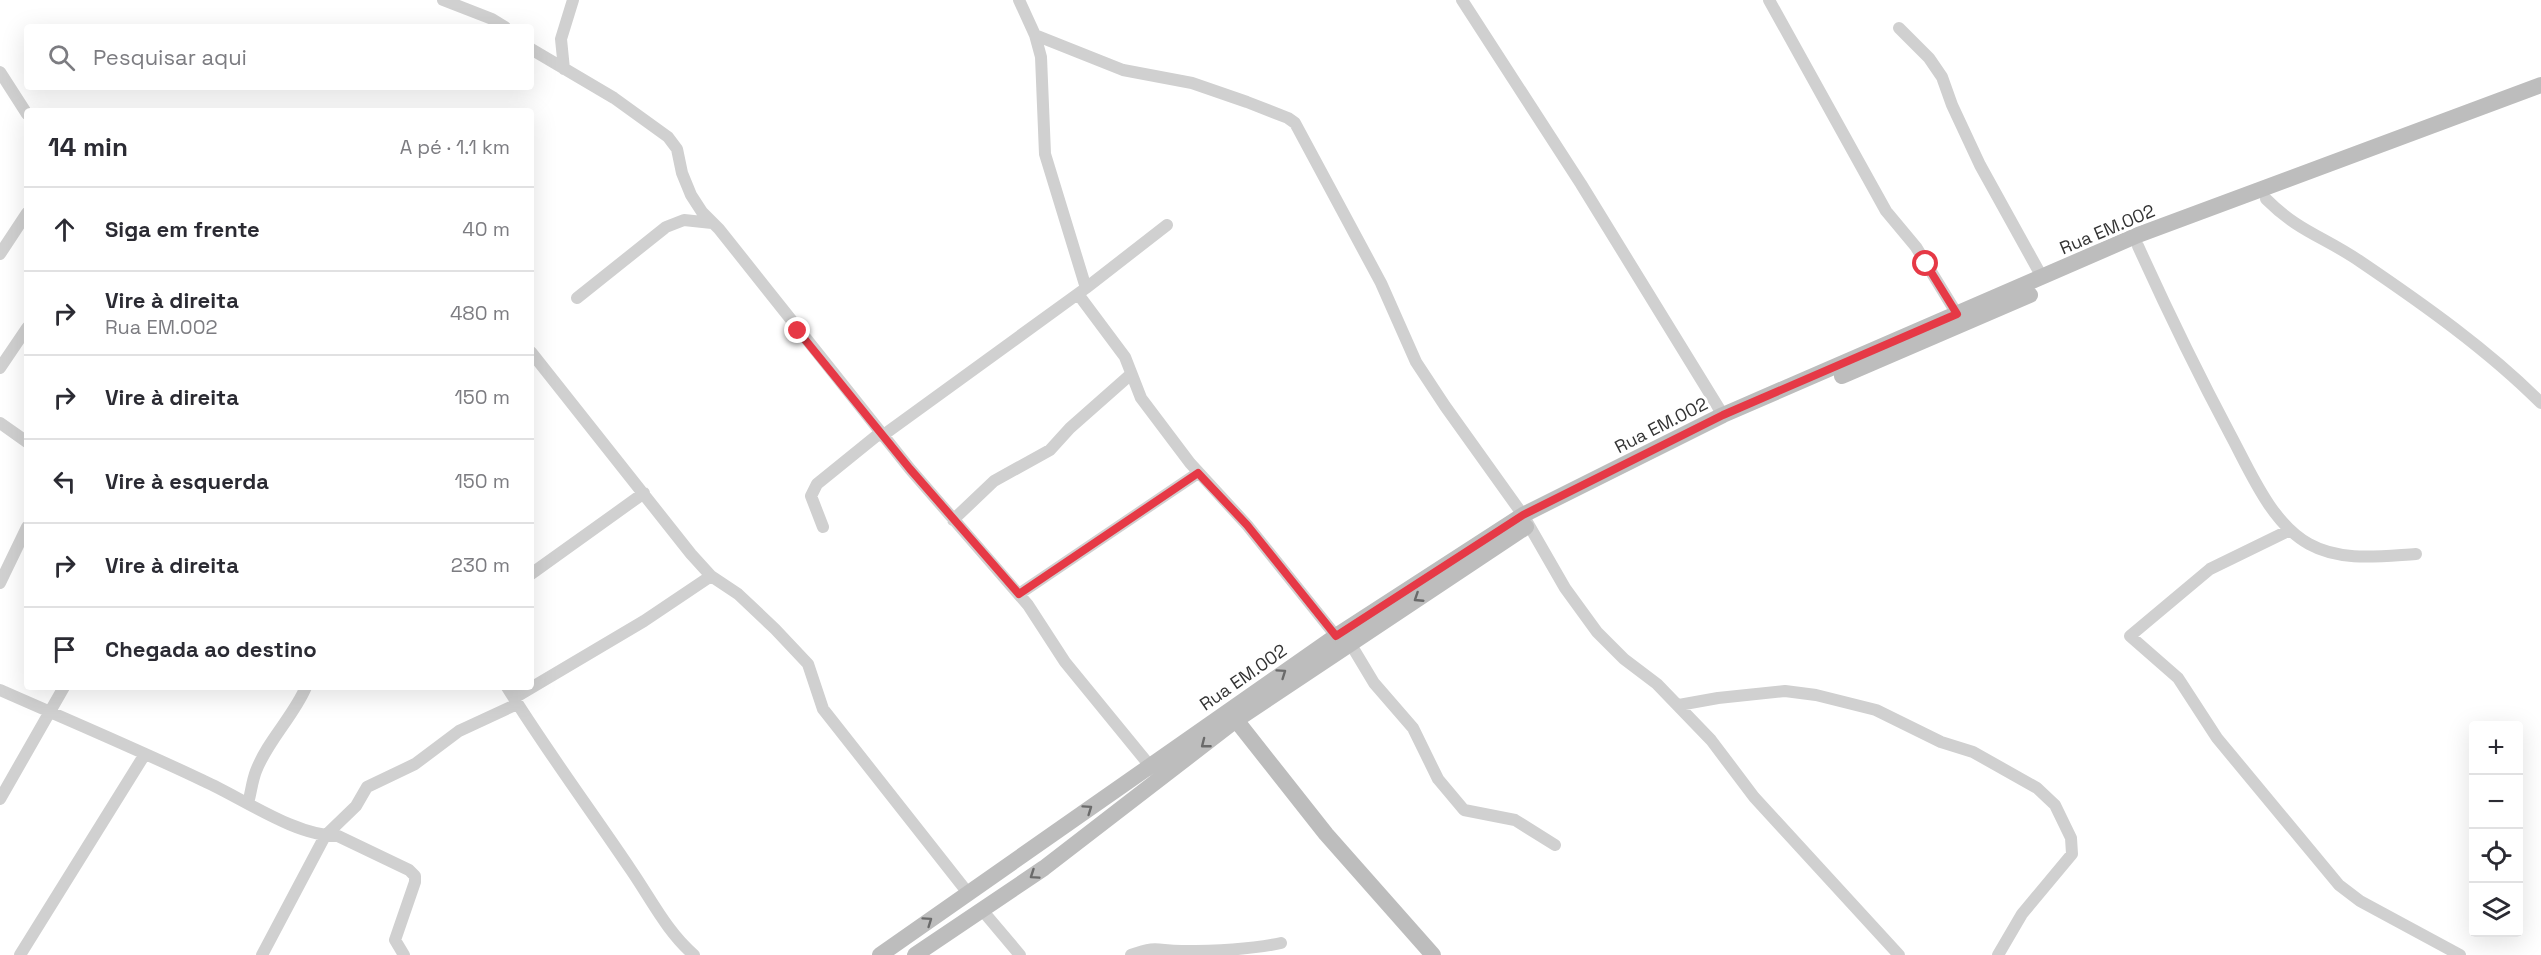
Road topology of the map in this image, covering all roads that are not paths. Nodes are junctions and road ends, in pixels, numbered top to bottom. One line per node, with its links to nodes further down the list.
1 (443, 0): 6 (street)
2 (573, 0): 10 (street)
3 (1019, 0): 8 (street)
4 (1462, 0): 30 (street)
5 (1769, 0): 24 (street)
6 (500, 24)
7 (1899, 28): 21 (street)
8 (1035, 35): 22 (street); 37 (street)
9 (534, 51): 10 (street)
10 (564, 69): 17 (street)
11 (0, 72): 14 (street)
12 (2541, 85): 21 (street, Rua EM.002)
13 (2541, 92): 15 (street, Rua EM.002)
14 (24, 109)
15 (2266, 198): 19 (street, Rua EM.002); 29 (street)
16 (24, 218): 20 (street)
17 (714, 224): 23 (street); 32 (street)
18 (1167, 225): 22 (street)
19 (2138, 246): 37 (street, Rua EM.002); 39 (street)
20 (0, 254)
21 (2042, 277): 24 (street, Rua EM.002)
22 (1082, 291): 28 (street); 32 (street)
23 (578, 298)
24 (1957, 314): 30 (street, Rua EM.002)
25 (24, 332): 27 (street)
26 (534, 356): 35 (street)
27 (0, 368)
28 (1130, 375): 34 (street); 36 (street)
29 (2541, 403)
30 (1723, 415): 37 (street, Rua EM.002)
31 (0, 423): 33 (street)
32 (881, 435): 36 (street); 38 (street)
33 (24, 440)
34 (1198, 473): 45 (street); 46 (street)
35 (644, 493): 42 (street); 43 (street)
36 (953, 520): 45 (street)
37 (1526, 521): 46 (street, Rua EM.002); 54 (street)
38 (823, 527)
39 (2290, 530): 41 (street); 77 (street)
40 (24, 533): 44 (street)
41 (2416, 554)
42 (534, 572)
43 (711, 576): 47 (street); 63 (street)
44 (0, 583)
45 (1019, 594): 58 (street)
46 (1343, 639): 56 (street, Rua EM.002); 58 (street, Rua EM.002, one-way to 46); 62 (street)
47 (534, 689)
48 (0, 690): 55 (street)
49 (62, 690): 55 (street)
50 (305, 690): 60 (street)
51 (509, 690): 53 (street)
52 (533, 690): 53 (street)
53 (515, 701): 61 (street); 69 (street)
54 (1679, 705): 75 (street); 76 (street)
55 (50, 712): 57 (street); 59 (street)
56 (1236, 720): 58 (street, Rua EM.002, one-way to 58); 74 (street)
57 (145, 754): 60 (street); 66 (street)
58 (1155, 772): 63 (street, Rua EM.002, one-way to 58); 64 (street, Rua EM.002, one-way to 64)
59 (0, 799)
60 (248, 803): 61 (street)
61 (325, 836): 67 (street); 68 (street)
62 (1555, 845)
63 (968, 893): 70 (street, Rua EM.002, one-way to 63)
64 (982, 910): 71 (street, Rua EM.002); 72 (street)
65 (1281, 943): 73 (street)
66 (20, 955)
67 (262, 955)
68 (404, 955)
69 (694, 955)
70 (880, 955)
71 (915, 955)
72 (1020, 955)
73 (1131, 955)
74 (1433, 955)
75 (1899, 955)
76 (1998, 955)
77 (2460, 955)

